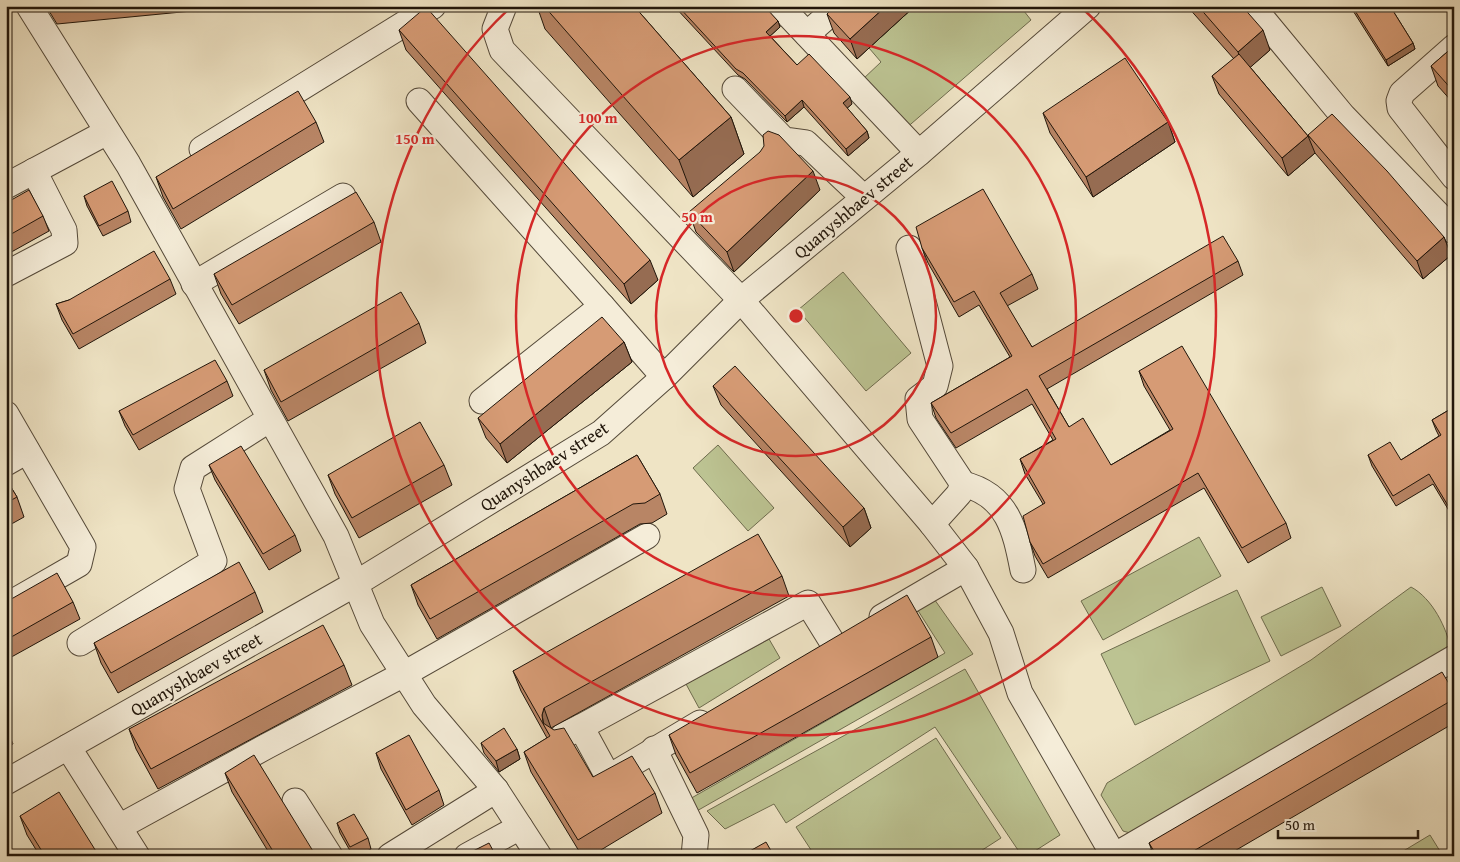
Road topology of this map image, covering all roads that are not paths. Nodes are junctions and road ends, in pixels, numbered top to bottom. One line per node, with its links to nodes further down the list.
1 (30, 6): 12 (street)
2 (433, 6): 14 (street)
3 (503, 6): 21 (street)
4 (780, 6): 8 (street)
5 (839, 6): 8 (street)
6 (1088, 6): 13 (street, Quanyshbaev street)
7 (1252, 6): 22 (street)
8 (807, 34): 13 (street)
9 (1454, 47): 16 (street)
10 (735, 89): 19 (street)
11 (419, 101): 27 (street)
12 (107, 132): 15 (street); 25 (street)
13 (919, 153): 19 (street, Quanyshbaev street)
14 (182, 162)
15 (34, 171): 17 (street); 24 (street)
16 (1454, 177)
17 (6, 186)
18 (343, 196): 25 (street)
19 (864, 198): 26 (street, Quanyshbaev street)
20 (694, 214): 21 (street)
21 (675, 231): 26 (street)
22 (1454, 231)
23 (909, 248): 34 (street)
24 (6, 274)
25 (194, 284): 31 (street)
26 (741, 300): 28 (street, Quanyshbaev street); 35 (street)
27 (602, 306): 28 (street); 29 (street)
28 (664, 377): 39 (street, Quanyshbaev street)
29 (482, 400)
30 (6, 414): 32 (street)
31 (270, 419): 39 (street); 41 (street)
32 (27, 451): 33 (street); 40 (street)
33 (6, 463)
34 (963, 484): 35 (street); 38 (street)
35 (932, 524): 37 (street)
36 (647, 536): 43 (street)
37 (966, 568): 42 (street); 46 (street)
38 (1023, 570)
39 (355, 584): 43 (street); 45 (street, Quanyshbaev street)
40 (6, 606)
41 (80, 643)
42 (1454, 658)
43 (404, 674): 48 (street); 50 (street)
44 (723, 710): 46 (street)
45 (68, 747): 47 (street, Quanyshbaev street); 50 (street)
46 (654, 749): 57 (street)
47 (6, 782)
48 (496, 790): 51 (street); 54 (street)
49 (295, 801): 53 (street)
50 (119, 827): 52 (street)
51 (520, 827): 55 (street); 56 (street)
52 (137, 856)
53 (330, 856)
54 (390, 856)
55 (467, 856)
56 (539, 856)
57 (694, 856)

